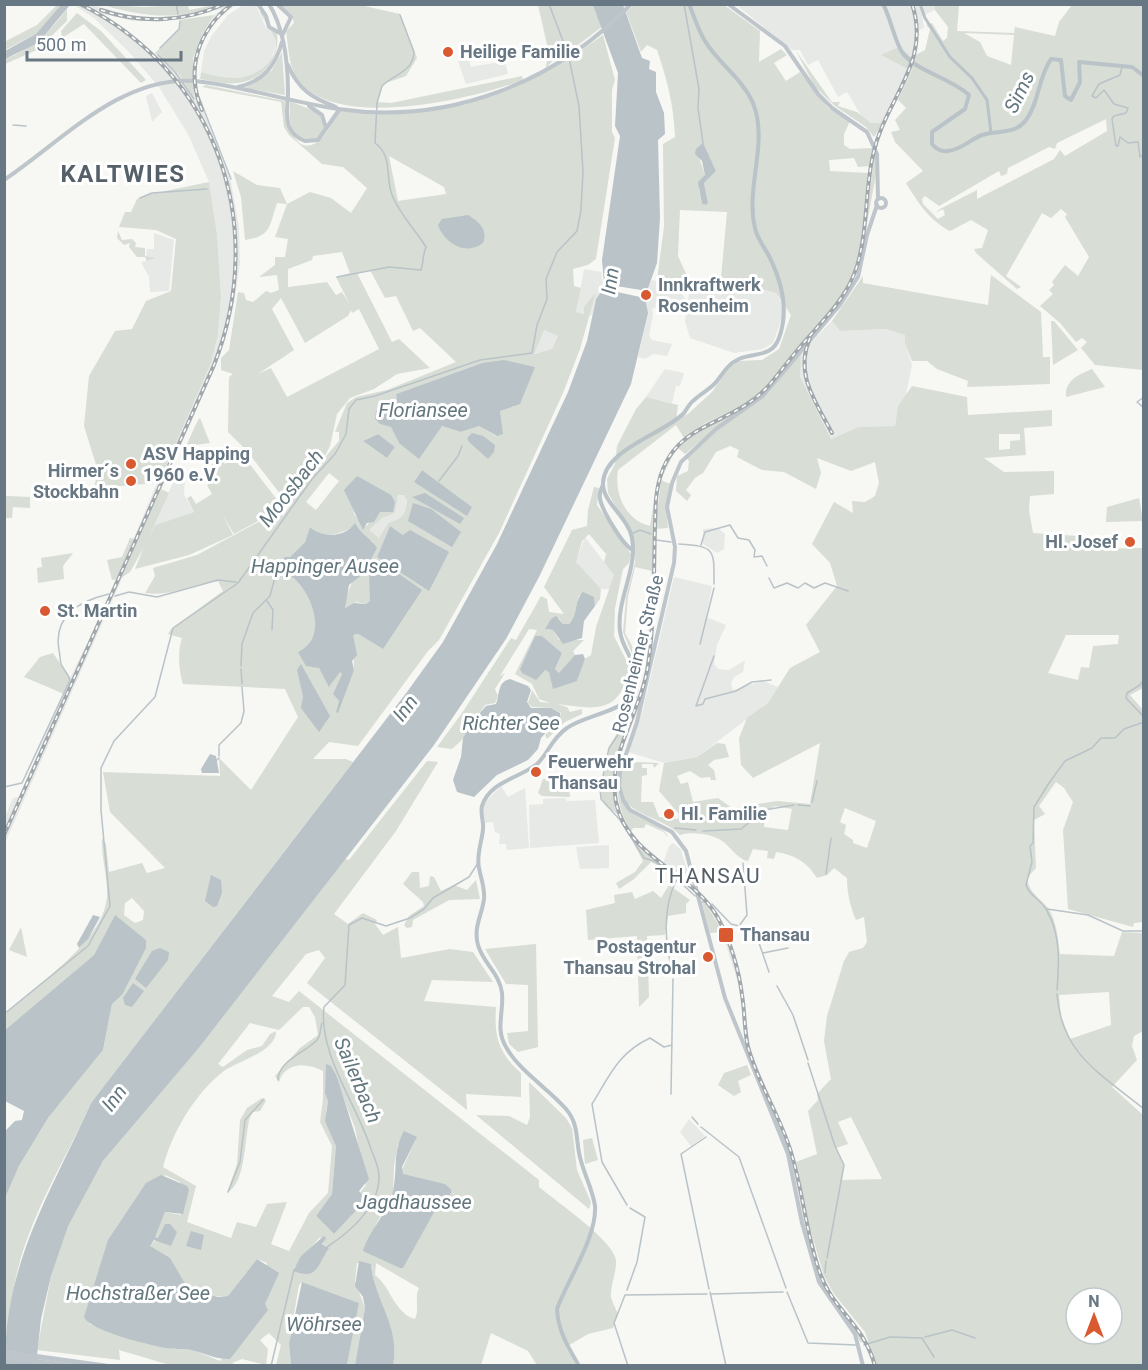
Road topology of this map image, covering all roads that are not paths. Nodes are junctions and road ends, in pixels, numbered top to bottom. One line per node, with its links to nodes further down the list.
1 (258, 4): 8 (main road)
2 (269, 4): 6 (main road)
3 (277, 4): 7 (main road)
4 (728, 4): 17 (main road)
5 (630, 5): 14 (main road)
6 (279, 23): 7 (main road); 8 (main road); 9 (main road)
7 (287, 26): 9 (main road)
8 (273, 29): 9 (main road)
9 (282, 37): 10 (main road); 11 (main road)
10 (285, 60): 14 (main road); 15 (main road)
11 (234, 87): 12 (main road); 16 (main road)
12 (303, 102): 13 (main road); 15 (main road)
13 (340, 109): 14 (main road); 15 (main road)
14 (345, 110)
15 (326, 128)
16 (4, 180)
17 (880, 198): 18 (main road); 18 (main road)
18 (879, 206): 23 (main road, Rosenheimer Straße)
19 (4, 1352): 21 (highway)
20 (4, 1357): 21 (highway)
21 (66, 1363): 22 (highway)
22 (105, 1365)
23 (863, 1365)

